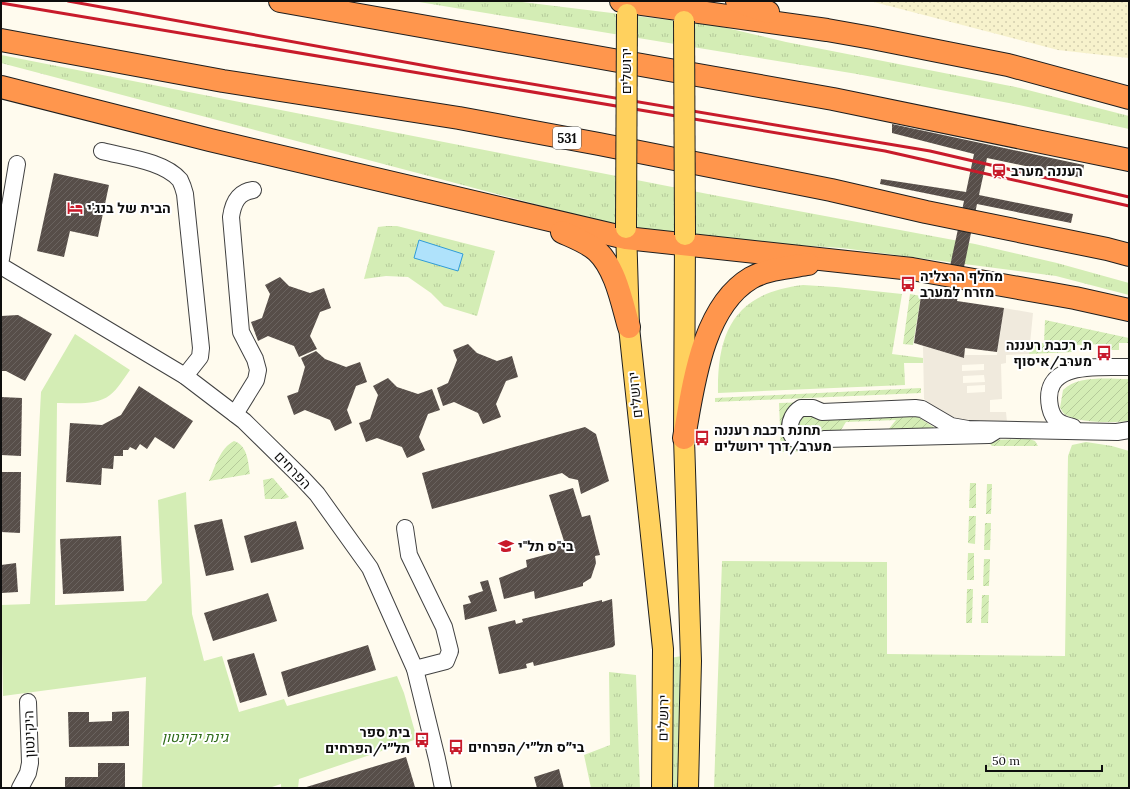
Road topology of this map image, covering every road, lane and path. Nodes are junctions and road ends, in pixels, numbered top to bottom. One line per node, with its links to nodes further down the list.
1 (280, 1): 10 (highway)
2 (736, 1): 5 (highway)
3 (625, 4): 4 (highway); 14 (main road, ירושלים, bridge)
4 (684, 11): 5 (highway); 15 (main road, ירושלים, bridge)
5 (827, 30): 8 (highway)
6 (1, 40): 16 (highway, 531)
7 (1, 87): 13 (highway)
8 (1129, 98)
9 (102, 151): 23 (street)
10 (1129, 160)
11 (16, 164): 17 (street)
12 (254, 190): 24 (street)
13 (520, 213): 14 (highway); 21 (highway)
14 (626, 233): 15 (highway); 21 (main road, ירושלים)
15 (685, 240): 18 (highway); 28 (main road, ירושלים)
16 (1129, 256)
17 (1, 259)
18 (833, 260): 20 (highway); 28 (highway)
19 (1, 266): 23 (street, הפרחים)
20 (1129, 310)
21 (628, 327): 34 (main road, ירושלים)
22 (1129, 367): 26 (street)
23 (184, 376): 24 (street, הפרחים)
24 (235, 414): 30 (street, הפרחים)
25 (997, 430): 25 (street); 26 (street)
26 (1086, 431): 27 (street)
27 (1125, 433)
28 (684, 438): 35 (main road, ירושלים)
29 (405, 528): 30 (street)
30 (415, 669): 33 (street, הפרחים)
31 (28, 702): 32 (street, היקינטון)
32 (20, 788)
33 (442, 788)
34 (662, 788)
35 (688, 788)

